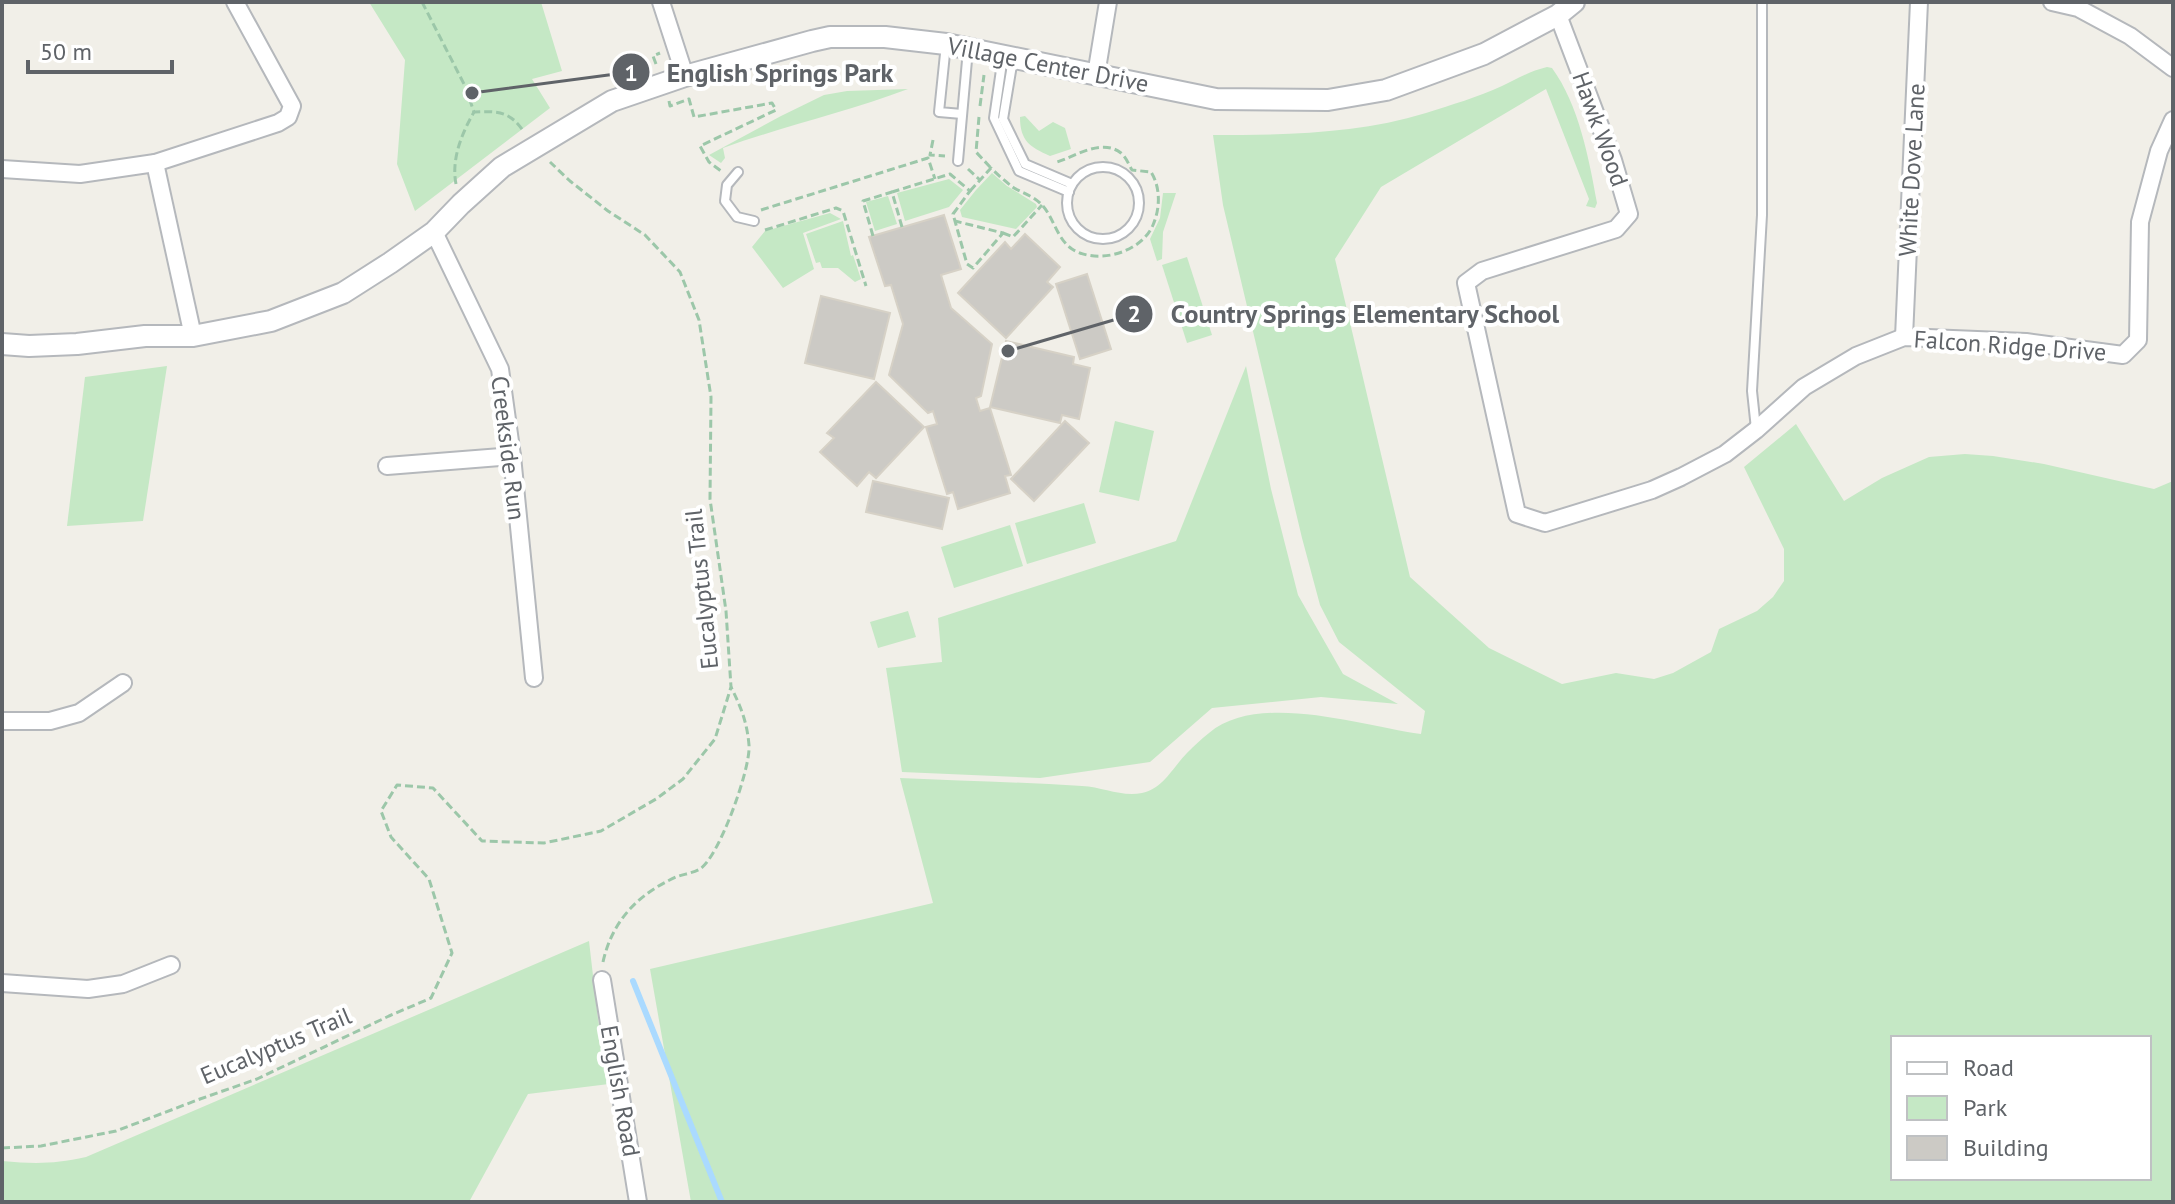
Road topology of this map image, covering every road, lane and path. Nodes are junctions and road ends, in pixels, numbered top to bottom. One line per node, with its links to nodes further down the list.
1 (235, 2): 21 (street)
2 (422, 2): 15 (path)
3 (661, 2): 14 (street)
4 (1108, 2): 13 (street)
5 (1762, 2): 38 (lane)
6 (1919, 2): 36 (street, White Dove Lane)
7 (2052, 2): 12 (street)
8 (1566, 8): 13 (street, Village Center Drive); 41 (street, Hawk Wood)
9 (946, 44): 10 (street, Village Center Drive); 14 (street, Village Center Drive); 16 (lane)
10 (968, 48): 11 (street, Village Center Drive); 16 (lane)
11 (1008, 56): 13 (street, Village Center Drive); 25 (lane)
12 (2173, 68)
13 (1096, 75)
14 (685, 76): 19 (street, Village Center Drive)
15 (474, 112): 19 (path, Eucalyptus Trail); 27 (path)
16 (962, 114): 20 (lane)
17 (2173, 120): 36 (street, Falcon Ridge Drive)
18 (933, 140): 20 (path)
19 (534, 148): 27 (street, Village Center Drive); 44 (path, Eucalyptus Trail)
20 (958, 161)
21 (155, 163): 22 (street); 35 (street)
22 (2, 169)
23 (738, 172): 29 (lane)
24 (935, 179): 26 (path); 29 (path); 30 (path)
25 (1071, 188): 25 (lane)
26 (892, 192): 31 (path); 34 (path)
27 (461, 204): 32 (street, Village Center Drive)
28 (1042, 205): 33 (path)
29 (754, 217)
30 (955, 221): 33 (path); 33 (path)
31 (902, 227)
32 (434, 232): 35 (street, Village Center Drive); 39 (street, Creekside Run)
33 (1003, 233)
34 (873, 236)
35 (193, 336): 37 (street, Village Center Drive)
36 (1904, 337): 38 (street, Falcon Ridge Drive)
37 (2, 344)
38 (1756, 430): 41 (street, Falcon Ridge Drive)
39 (512, 456): 40 (street); 42 (street, Creekside Run)
40 (387, 466)
41 (1517, 514)
42 (534, 678)
43 (123, 683): 45 (street)
44 (731, 687): 47 (path); 49 (path, Eucalyptus Trail)
45 (2, 721)
46 (171, 965): 48 (street)
47 (602, 980): 50 (street, English Road)
48 (2, 983)
49 (2, 1148)
50 (638, 1202)

